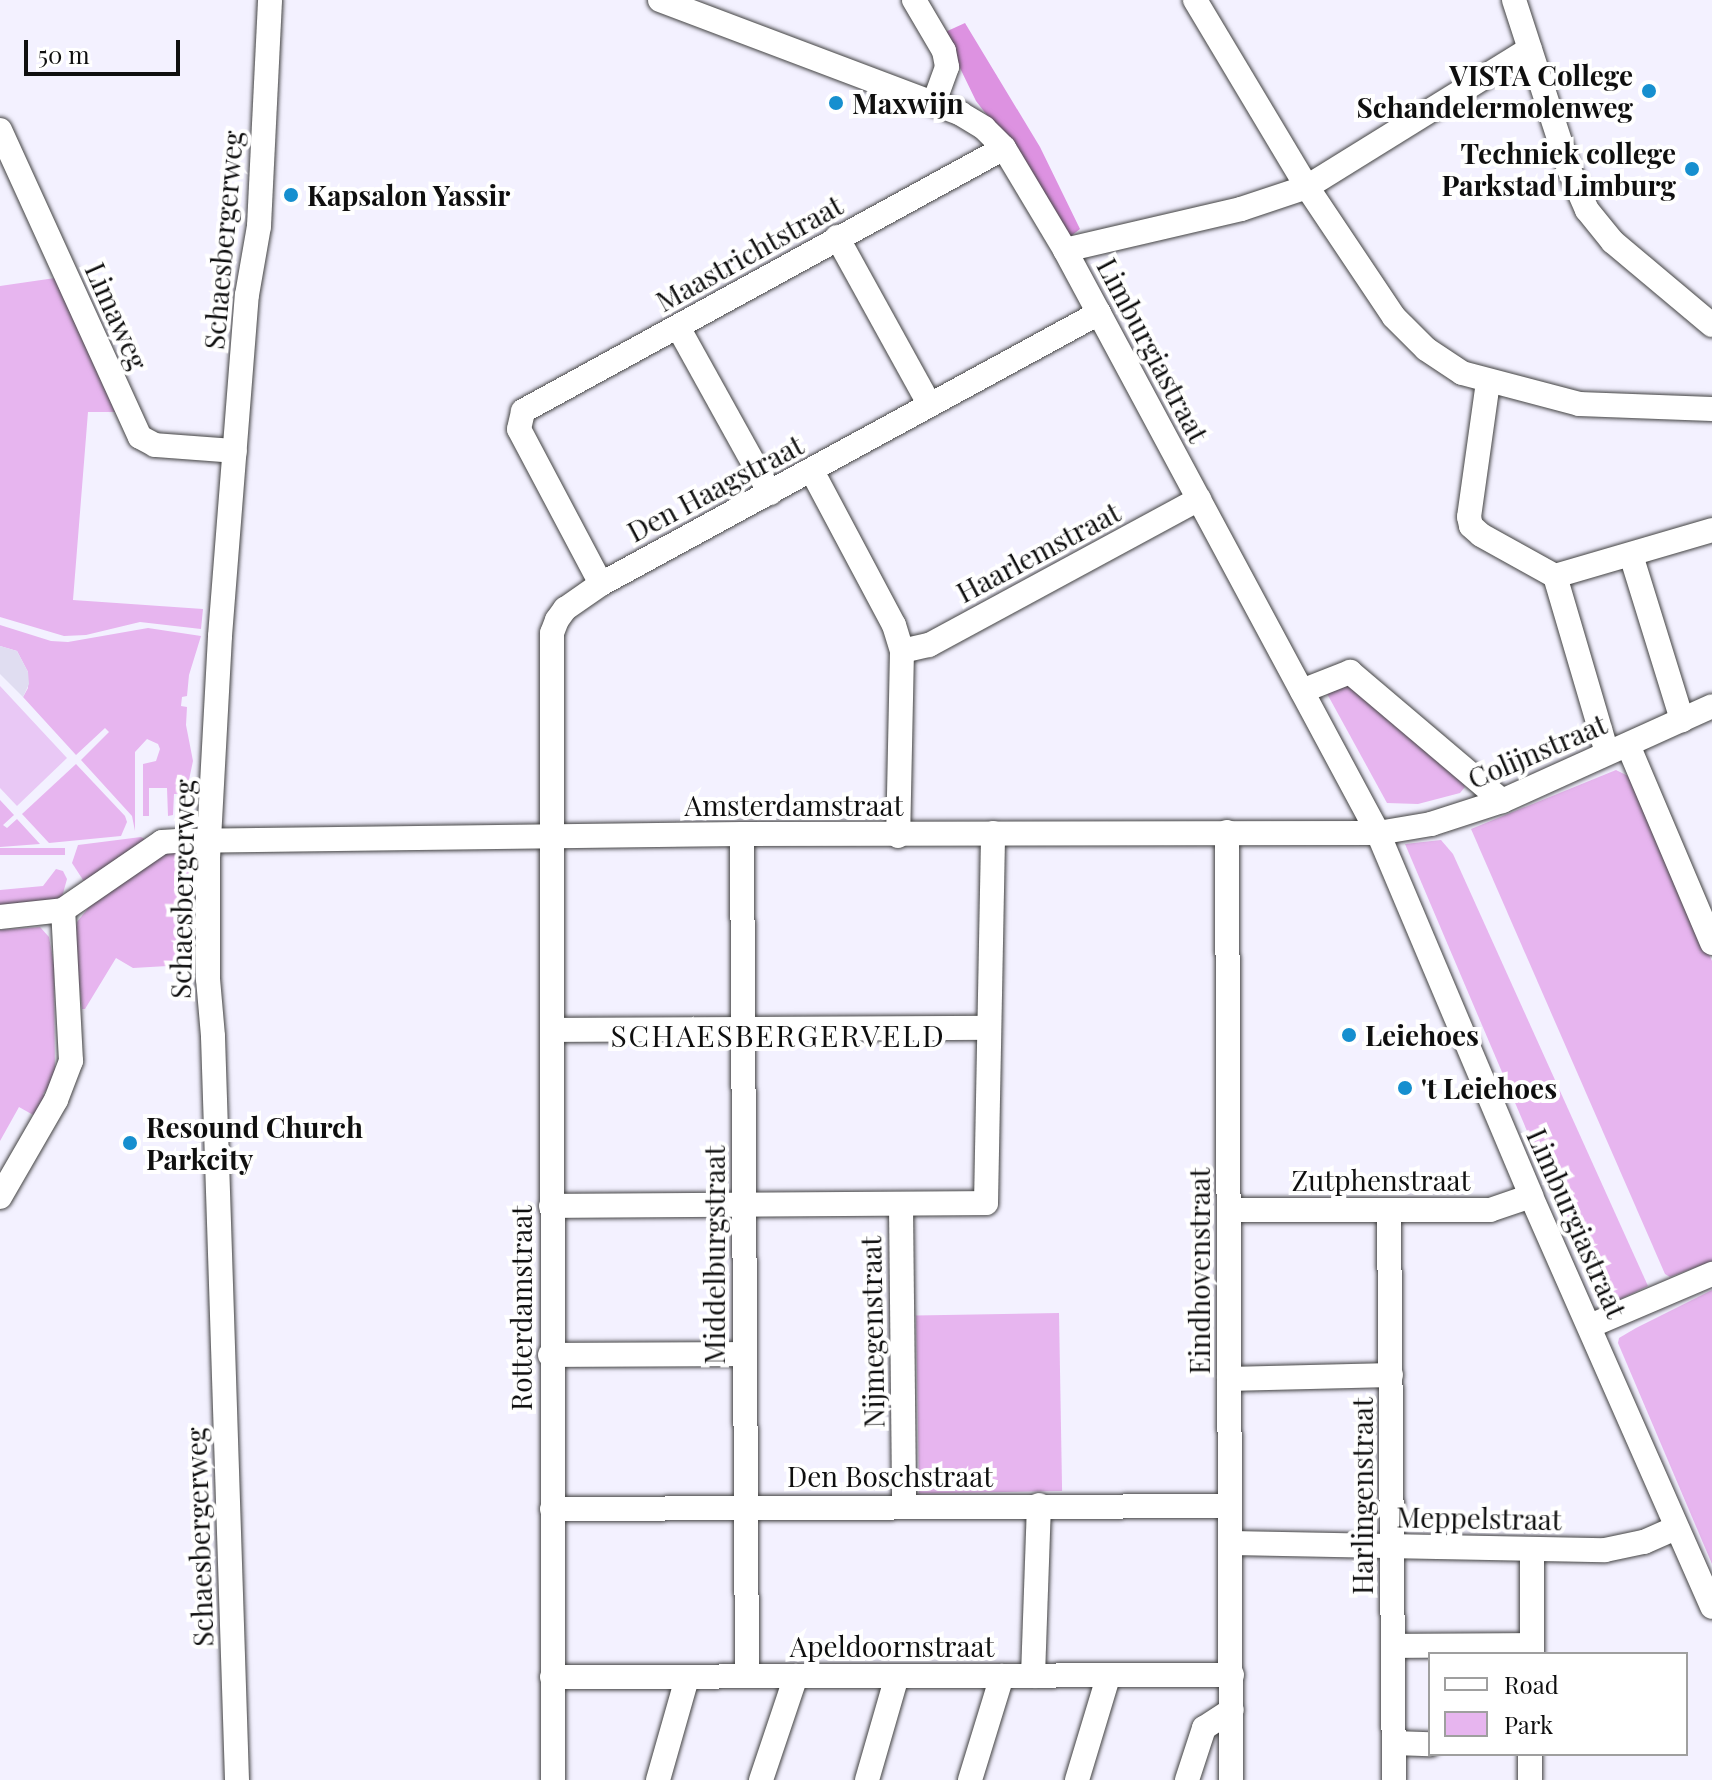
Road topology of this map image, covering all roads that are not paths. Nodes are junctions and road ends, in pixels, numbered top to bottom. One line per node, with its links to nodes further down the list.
1 (270, 0): 19 (street, Schaesbergerweg)
2 (660, 0): 7 (street, Limburgiastraat)
3 (914, 0): 7 (street)
4 (1514, 0): 6 (street)
5 (1206, 4): 10 (street)
6 (1530, 49): 10 (street); 14 (street)
7 (934, 103): 9 (street, Limburgiastraat)
8 (0, 130): 19 (street, Limaweg)
9 (1004, 148): 11 (street, Maastrichtstraat); 12 (street, Limburgiastraat)
10 (1307, 187): 12 (street); 16 (street)
11 (837, 237): 15 (street, Maastrichtstraat); 17 (street)
12 (1065, 250): 13 (street, Limburgiastraat)
13 (1099, 313): 17 (street, Den Haagstraat); 22 (street, Limburgiastraat)
14 (1712, 325)
15 (678, 327): 21 (street); 26 (street, Maastrichtstraat)
16 (1488, 382): 18 (street); 25 (street)
17 (929, 404): 20 (street, Den Haagstraat)
18 (1712, 409)
19 (235, 451): 39 (street, Schaesbergerweg)
20 (812, 471): 21 (street, Den Haagstraat); 27 (street)
21 (770, 493): 26 (street, Den Haagstraat)
22 (1199, 499): 27 (street, Haarlemstraat); 28 (street, Limburgiastraat)
23 (1711, 534): 24 (street)
24 (1631, 555): 25 (street); 30 (street)
25 (1555, 576): 31 (street)
26 (601, 584): 38 (street, Den Haagstraat)
27 (902, 651): 37 (street)
28 (1302, 691): 32 (street); 35 (street, Limburgiastraat)
29 (1712, 706): 30 (street, Colijnstraat)
30 (1682, 720): 31 (street, Colijnstraat)
31 (1618, 749): 32 (street, Colijnstraat); 41 (street)
32 (1502, 801): 35 (street, Colijnstraat)
33 (1227, 832): 34 (street, Amsterdamstraat); 35 (street, Amsterdamstraat); 52 (street, Eindhovenstraat)
34 (993, 833): 37 (street, Amsterdamstraat); 44 (street)
35 (1378, 833): 47 (street, Limburgiastraat)
36 (742, 834): 37 (street, Amsterdamstraat); 38 (street, Amsterdamstraat); 45 (street, Middelburgstraat)
37 (898, 836)
38 (552, 837): 39 (street, Amsterdamstraat); 46 (street, Rotterdamstraat)
39 (209, 840): 40 (street, Amsterdamstraat); 85 (street, Schaesbergerweg)
40 (63, 910): 42 (street); 48 (street)
41 (1706, 912): 43 (street)
42 (0, 917)
43 (1712, 943)
44 (988, 1028): 45 (street); 51 (street)
45 (743, 1029): 46 (street); 50 (street, Middelburgstraat)
46 (552, 1030): 49 (street, Rotterdamstraat)
47 (1531, 1196): 53 (street, Zutphenstraat); 55 (street, Limburgiastraat)
48 (0, 1197)
49 (551, 1206): 50 (street); 57 (street, Rotterdamstraat)
50 (745, 1206): 51 (street); 56 (street, Middelburgstraat)
51 (901, 1206): 60 (street, Nijmegenstraat)
52 (1229, 1210): 53 (street, Zutphenstraat); 59 (street, Eindhovenstraat)
53 (1389, 1212): 58 (street, Harlingenstraat)
54 (1712, 1274): 55 (street)
55 (1590, 1326): 65 (street, Limburgiastraat)
56 (744, 1354): 57 (street); 62 (street, Middelburgstraat)
57 (550, 1355): 64 (street, Rotterdamstraat)
58 (1391, 1375): 59 (street); 67 (street, Harlingenstraat)
59 (1229, 1379): 63 (street, Eindhovenstraat)
60 (904, 1505): 61 (street, Den Boschstraat); 62 (street, Den Boschstraat)
61 (1039, 1505): 63 (street, Den Boschstraat); 77 (street)
62 (746, 1506): 64 (street, Den Boschstraat); 72 (street, Middelburgstraat)
63 (1229, 1506): 66 (street, Eindhovenstraat)
64 (552, 1509): 78 (street, Rotterdamstraat)
65 (1675, 1528): 68 (street, Meppelstraat); 69 (street, Limburgiastraat)
66 (1231, 1543): 67 (street, Meppelstraat); 73 (street, Eindhovenstraat)
67 (1391, 1545): 68 (street, Meppelstraat); 70 (street, Harlingenstraat)
68 (1532, 1550): 71 (street)
69 (1712, 1607)
70 (1393, 1646): 71 (street); 82 (street, Harlingenstraat)
71 (1532, 1650)
72 (747, 1675): 74 (street, Apeldoornstraat); 80 (street, Apeldoornstraat)
73 (1232, 1675): 79 (street, Apeldoornstraat); 81 (street, Eindhovenstraat)
74 (796, 1676): 75 (street, Apeldoornstraat); 88 (street)
75 (897, 1676): 76 (street, Apeldoornstraat); 89 (street)
76 (1002, 1676): 77 (street, Apeldoornstraat); 90 (street)
77 (1033, 1676): 79 (street, Apeldoornstraat)
78 (552, 1677): 80 (street, Apeldoornstraat); 86 (street, Rotterdamstraat)
79 (1108, 1677): 91 (street)
80 (687, 1678): 87 (street)
81 (1232, 1710): 92 (street); 93 (street, Eindhovenstraat)
82 (1394, 1743): 83 (street); 94 (street, Harlingenstraat)
83 (1428, 1744)
84 (1530, 1756): 95 (street)
85 (237, 1780)
86 (553, 1780)
87 (658, 1780)
88 (761, 1780)
89 (867, 1780)
90 (970, 1780)
91 (1077, 1780)
92 (1187, 1780)
93 (1231, 1780)
94 (1394, 1780)
95 (1530, 1780)

